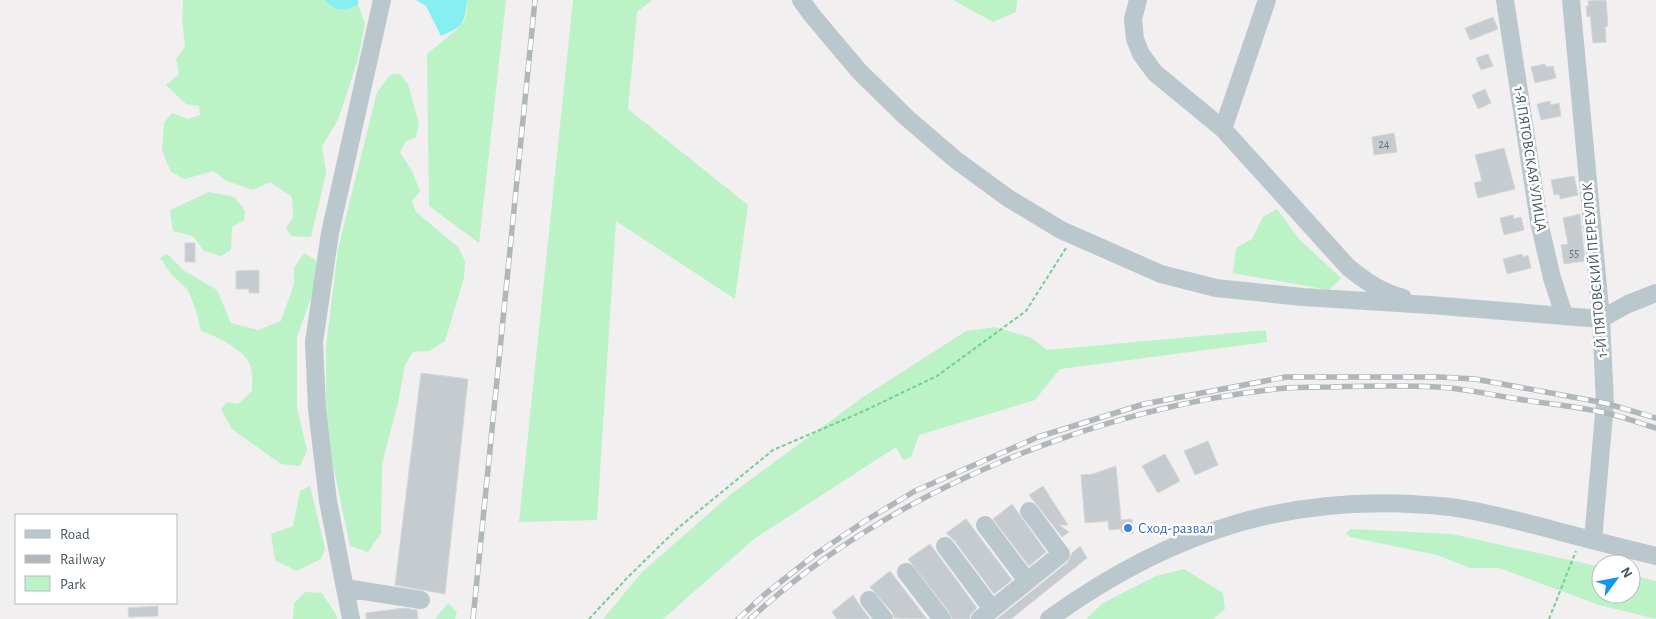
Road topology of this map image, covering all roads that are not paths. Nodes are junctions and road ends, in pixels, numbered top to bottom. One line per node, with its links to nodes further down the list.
1 (382, 0): 19 (street)
2 (801, 0): 9 (street)
3 (1138, 0): 7 (street)
4 (1268, 0): 7 (street)
5 (1505, 0): 10 (street, 1-Я ПЯТОВСКАЯ УЛИЦА)
6 (1571, 0): 11 (street, 1-Й ПЯТОВСКИЙ ПЕРЕУЛОК)
7 (1223, 129): 9 (street)
8 (1656, 293): 11 (street)
9 (1430, 305): 10 (street)
10 (1564, 315): 11 (street)
11 (1601, 319): 14 (street, 1-Й ПЯТОВСКИЙ ПЕРЕУЛОК)
12 (1029, 511): 18 (street)
13 (985, 525): 18 (street)
14 (1587, 538): 16 (street); 26 (street)
15 (945, 546): 22 (street)
16 (1656, 556)
17 (906, 572): 25 (street)
18 (1027, 581): 22 (street)
19 (345, 588): 20 (street); 23 (street)
20 (421, 600)
21 (869, 600): 24 (street)
22 (986, 614)
23 (351, 619)
24 (884, 619)
25 (942, 619)
26 (1049, 619)

